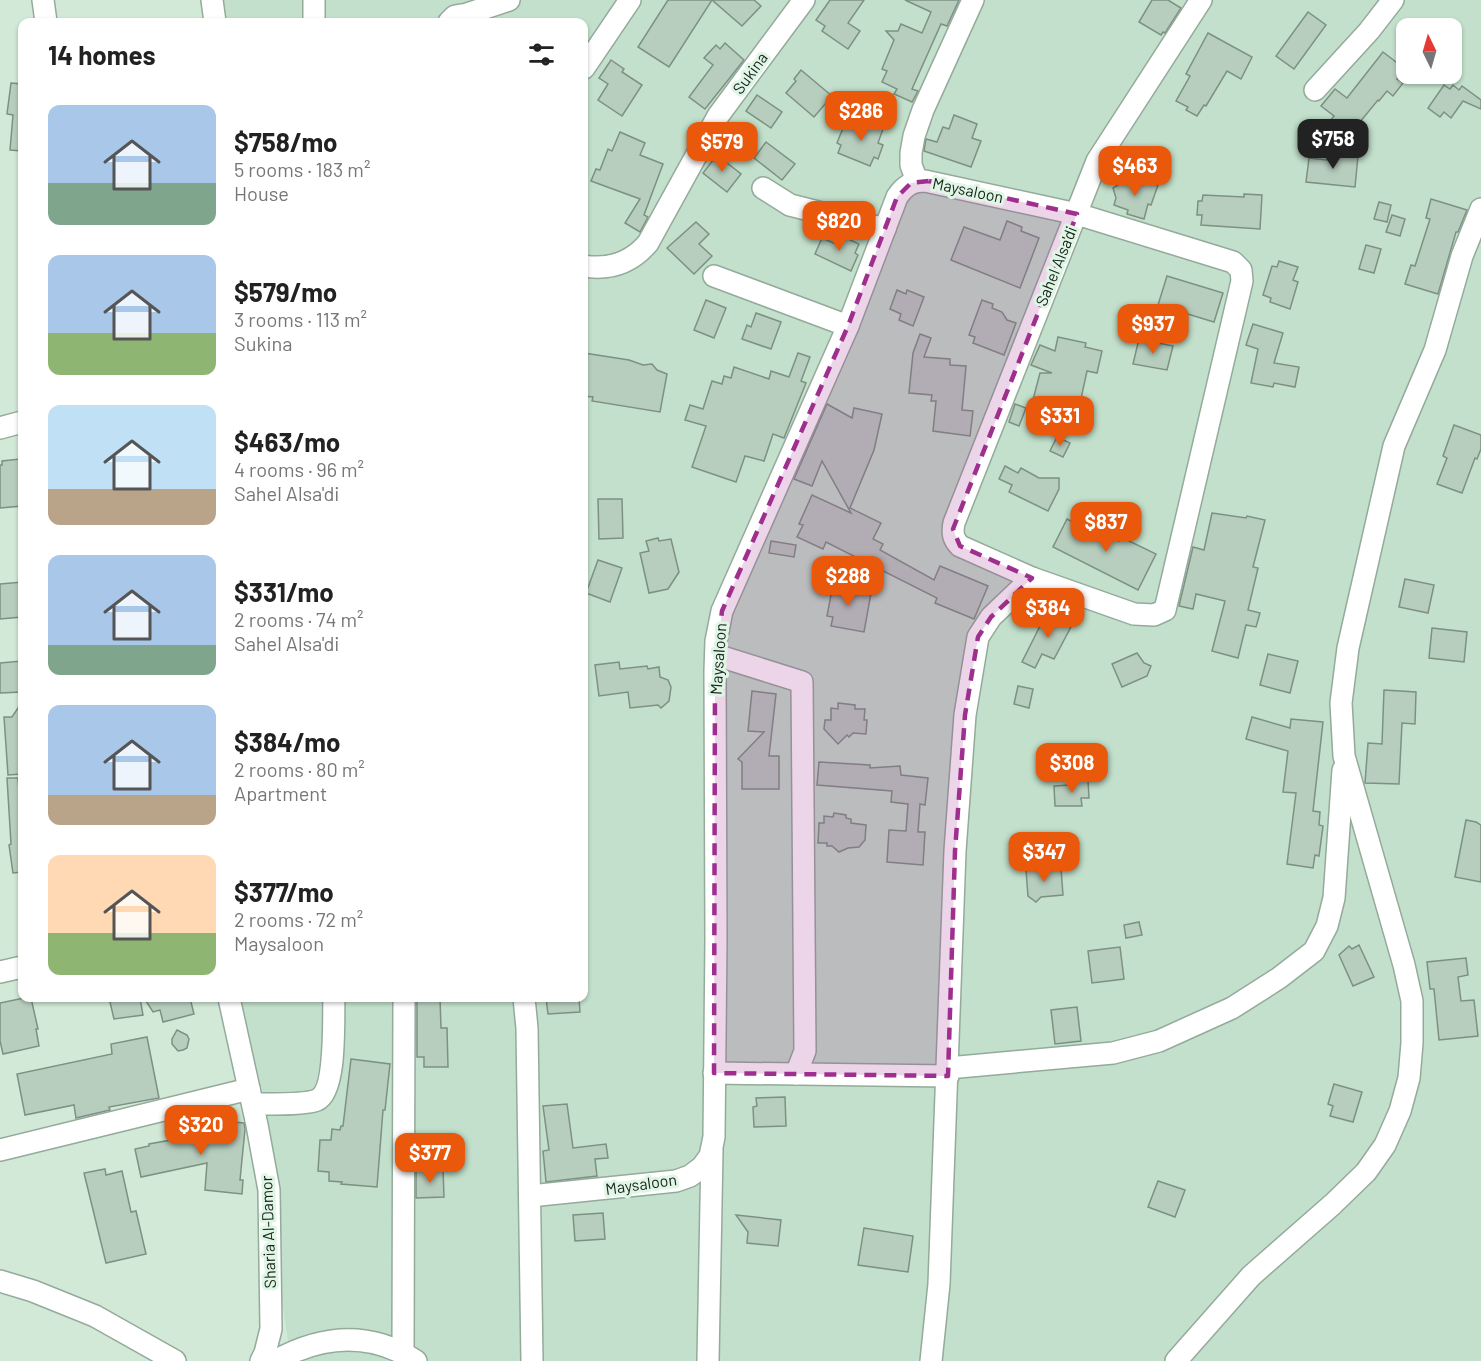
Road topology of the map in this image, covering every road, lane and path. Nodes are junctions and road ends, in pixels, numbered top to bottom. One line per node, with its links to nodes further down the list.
1 (43, 0): 10 (street)
2 (212, 0): 11 (street)
3 (314, 0): 12 (street)
4 (509, 0): 13 (street)
5 (630, 0): 14 (street)
6 (804, 0): 21 (street, Sukina)
7 (973, 0): 16 (street)
8 (1201, 0): 19 (street, Sahel Alsa'di)
9 (1393, 0): 15 (street)
10 (45, 18)
11 (214, 18)
12 (314, 18)
13 (454, 18)
14 (588, 62)
15 (1315, 90)
16 (917, 181): 19 (street, Maysaloon); 20 (street, Maysaloon)
17 (763, 188): 20 (street)
18 (1481, 209): 28 (street)
19 (1077, 214): 26 (street, Sahel Alsa'di); 26 (street, Maysaloon)
20 (885, 229): 23 (street, Maysaloon)
21 (588, 266)
22 (714, 276): 23 (street)
23 (848, 326): 27 (street, Maysaloon)
24 (18, 423): 25 (street)
25 (0, 428)
26 (1032, 578): 35 (street)
27 (716, 655): 36 (street, Maysaloon); 37 (street)
28 (1344, 756): 35 (street); 52 (street)
29 (18, 968): 30 (street)
30 (0, 972)
31 (230, 1002): 38 (street, Sharia Al-Damor)
32 (334, 1002): 38 (street)
33 (404, 1002): 44 (street)
34 (524, 1002): 41 (street)
35 (948, 1072): 37 (street); 51 (street)
36 (714, 1073): 37 (street); 39 (street, Maysaloon)
37 (796, 1074)
38 (251, 1097): 40 (street); 47 (street, Sharia Al-Damor)
39 (712, 1149): 41 (street, Maysaloon); 50 (street)
40 (0, 1150)
41 (530, 1196): 49 (street)
42 (0, 1281): 43 (street)
43 (138, 1339): 45 (street); 46 (street)
44 (410, 1357): 48 (street)
45 (160, 1361)
46 (175, 1361)
47 (261, 1361)
48 (275, 1361)
49 (532, 1361)
50 (708, 1361)
51 (931, 1361)
52 (1176, 1361)

